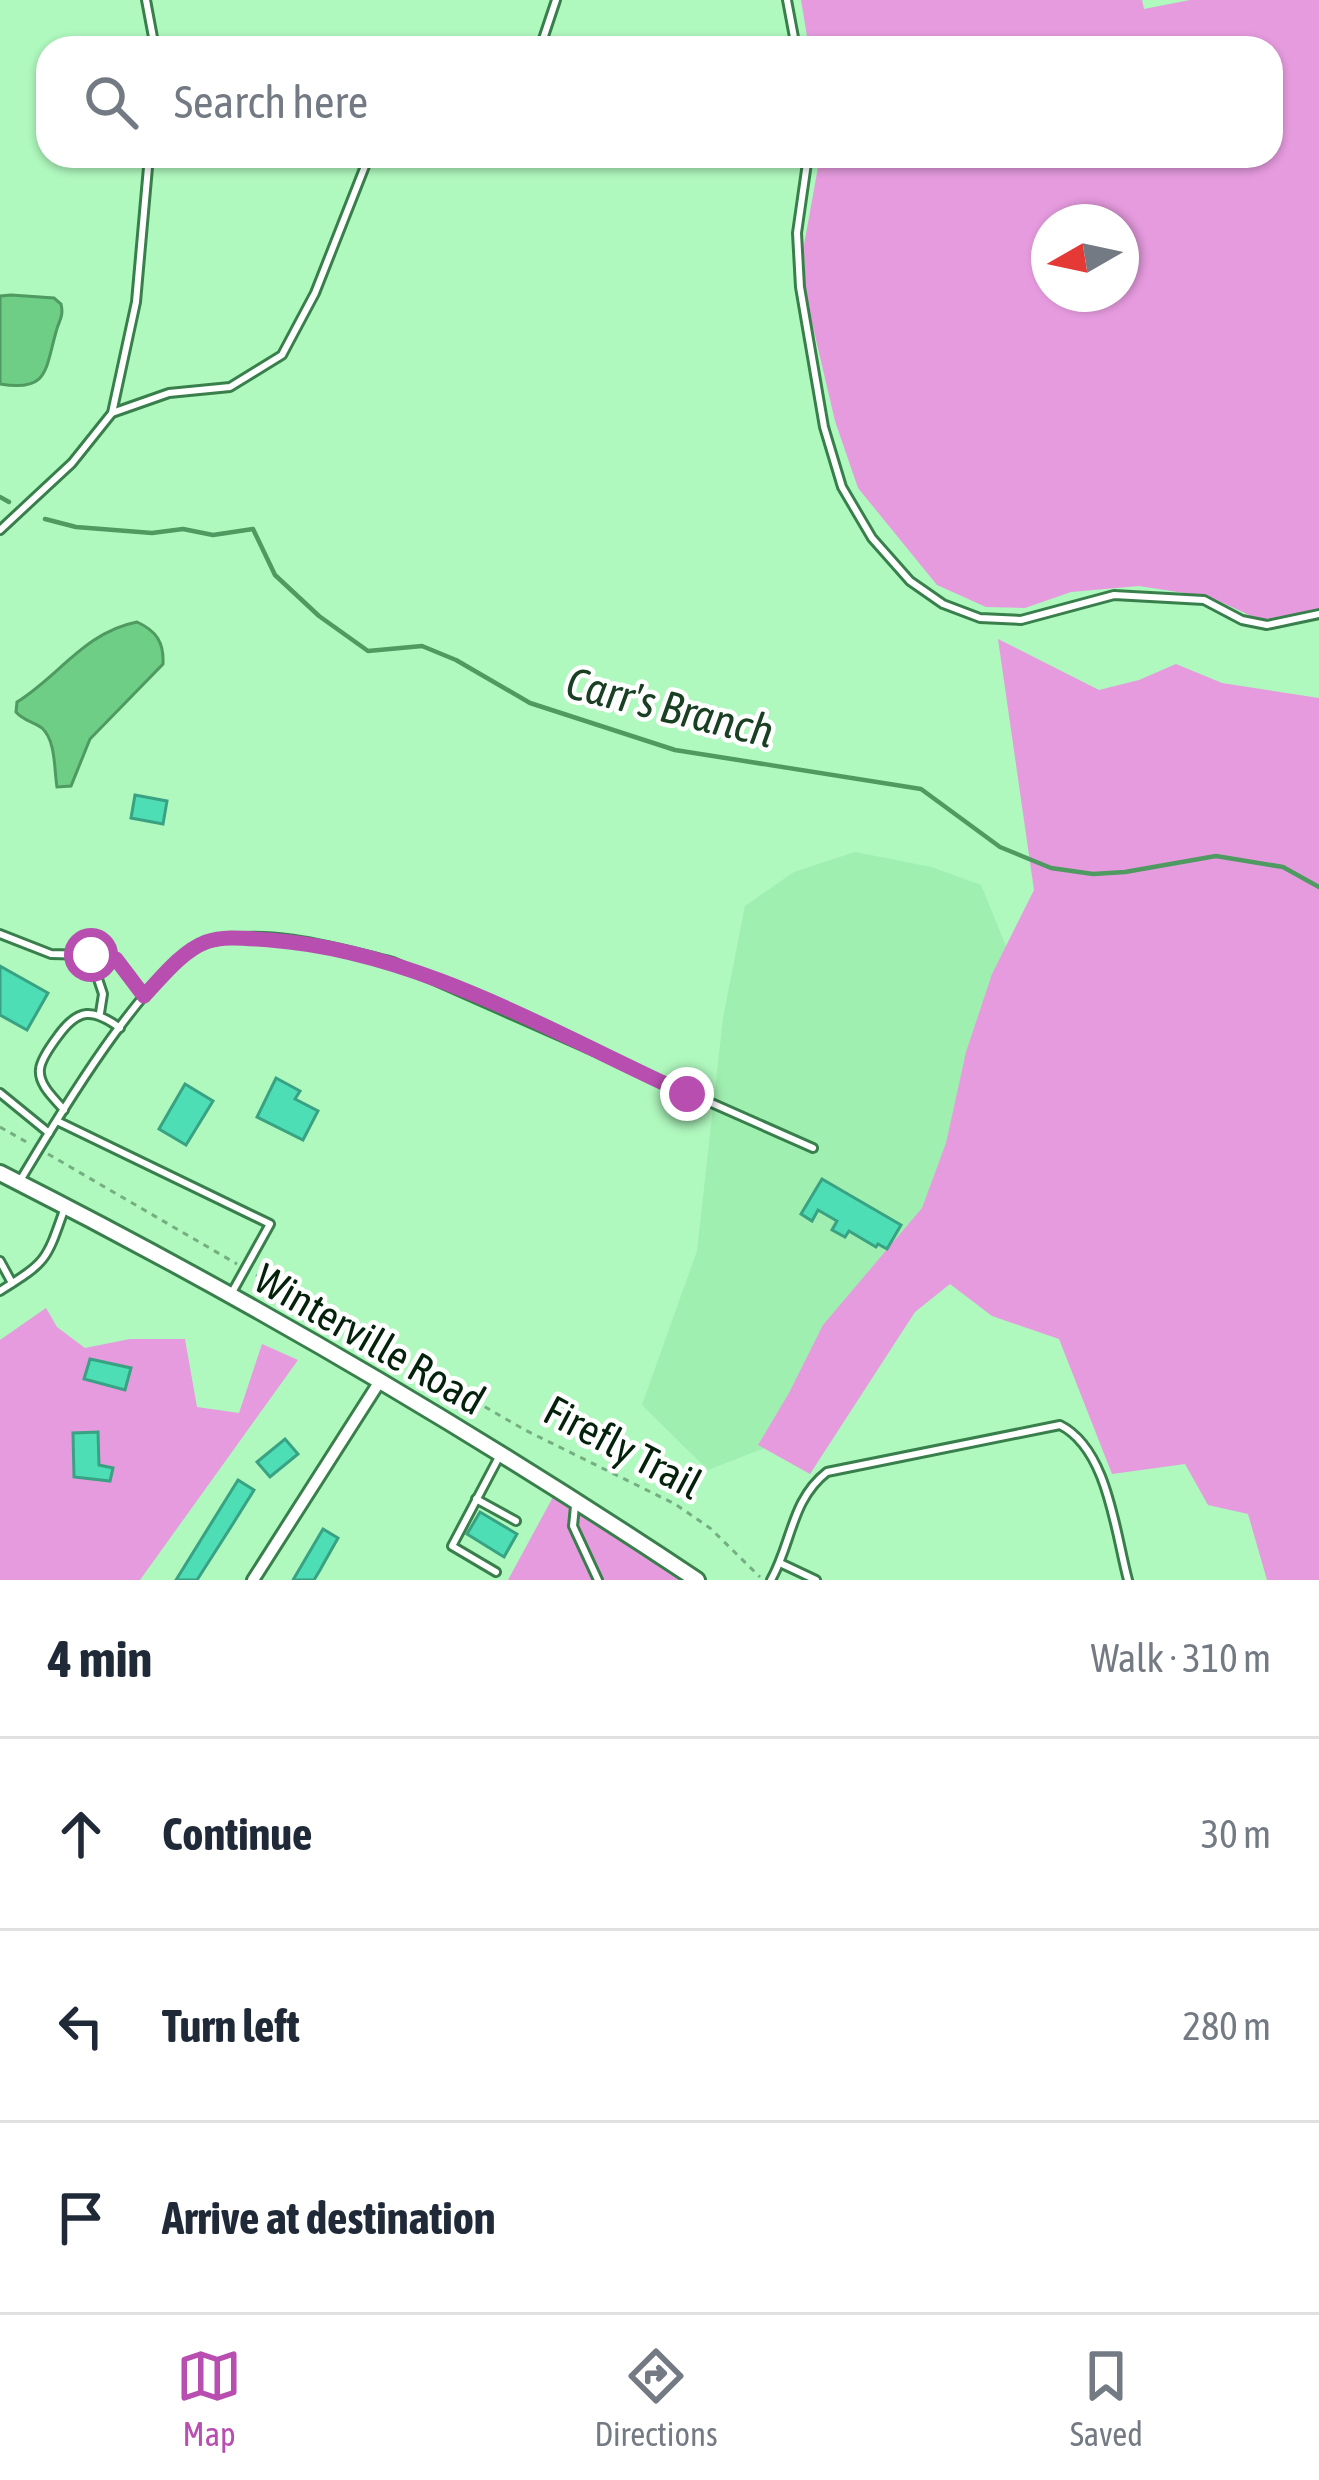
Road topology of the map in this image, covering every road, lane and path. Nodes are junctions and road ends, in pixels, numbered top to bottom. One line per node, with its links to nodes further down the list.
1 (146, 0): 4 (lane)
2 (556, 0): 5 (lane)
3 (788, 0): 6 (lane)
4 (153, 36)
5 (544, 36)
6 (794, 36)
7 (148, 168): 10 (lane)
8 (364, 168): 10 (lane)
9 (806, 168): 12 (lane)
10 (112, 413): 11 (lane)
11 (0, 530)
12 (1319, 614)
13 (0, 934): 14 (lane)
14 (91, 955): 15 (lane); 16 (lane)
15 (144, 996): 17 (lane); 24 (lane)
16 (100, 1013): 17 (lane); 19 (lane)
17 (121, 1028): 19 (lane)
18 (0, 1093): 22 (lane)
19 (64, 1110): 20 (lane)
20 (57, 1121): 22 (lane); 34 (lane)
21 (0, 1127): 23 (path)
22 (49, 1133): 27 (lane)
23 (24, 1141)
24 (813, 1148)
25 (65, 1165): 30 (path)
26 (0, 1173): 27 (street, Winterville Road)
27 (19, 1182): 28 (street, Winterville Road)
28 (65, 1206): 32 (lane); 34 (street, Winterville Road)
29 (0, 1261): 32 (lane)
30 (236, 1264)
31 (256, 1275): 45 (path, Firefly Trail)
32 (12, 1283): 33 (lane)
33 (0, 1291)
34 (230, 1296): 35 (street, Winterville Road)
35 (380, 1381): 36 (street, Winterville Road); 43 (street)
36 (500, 1454): 37 (lane); 38 (street, Winterville Road)
37 (476, 1499): 39 (lane); 41 (lane)
38 (576, 1500): 42 (lane); 44 (street, Winterville Road)
39 (516, 1521)
40 (780, 1563): 45 (lane); 46 (lane); 47 (lane)
41 (496, 1572)
42 (596, 1579)
43 (253, 1580)
44 (697, 1580)
45 (767, 1580)
46 (817, 1580)
47 (1128, 1580)

